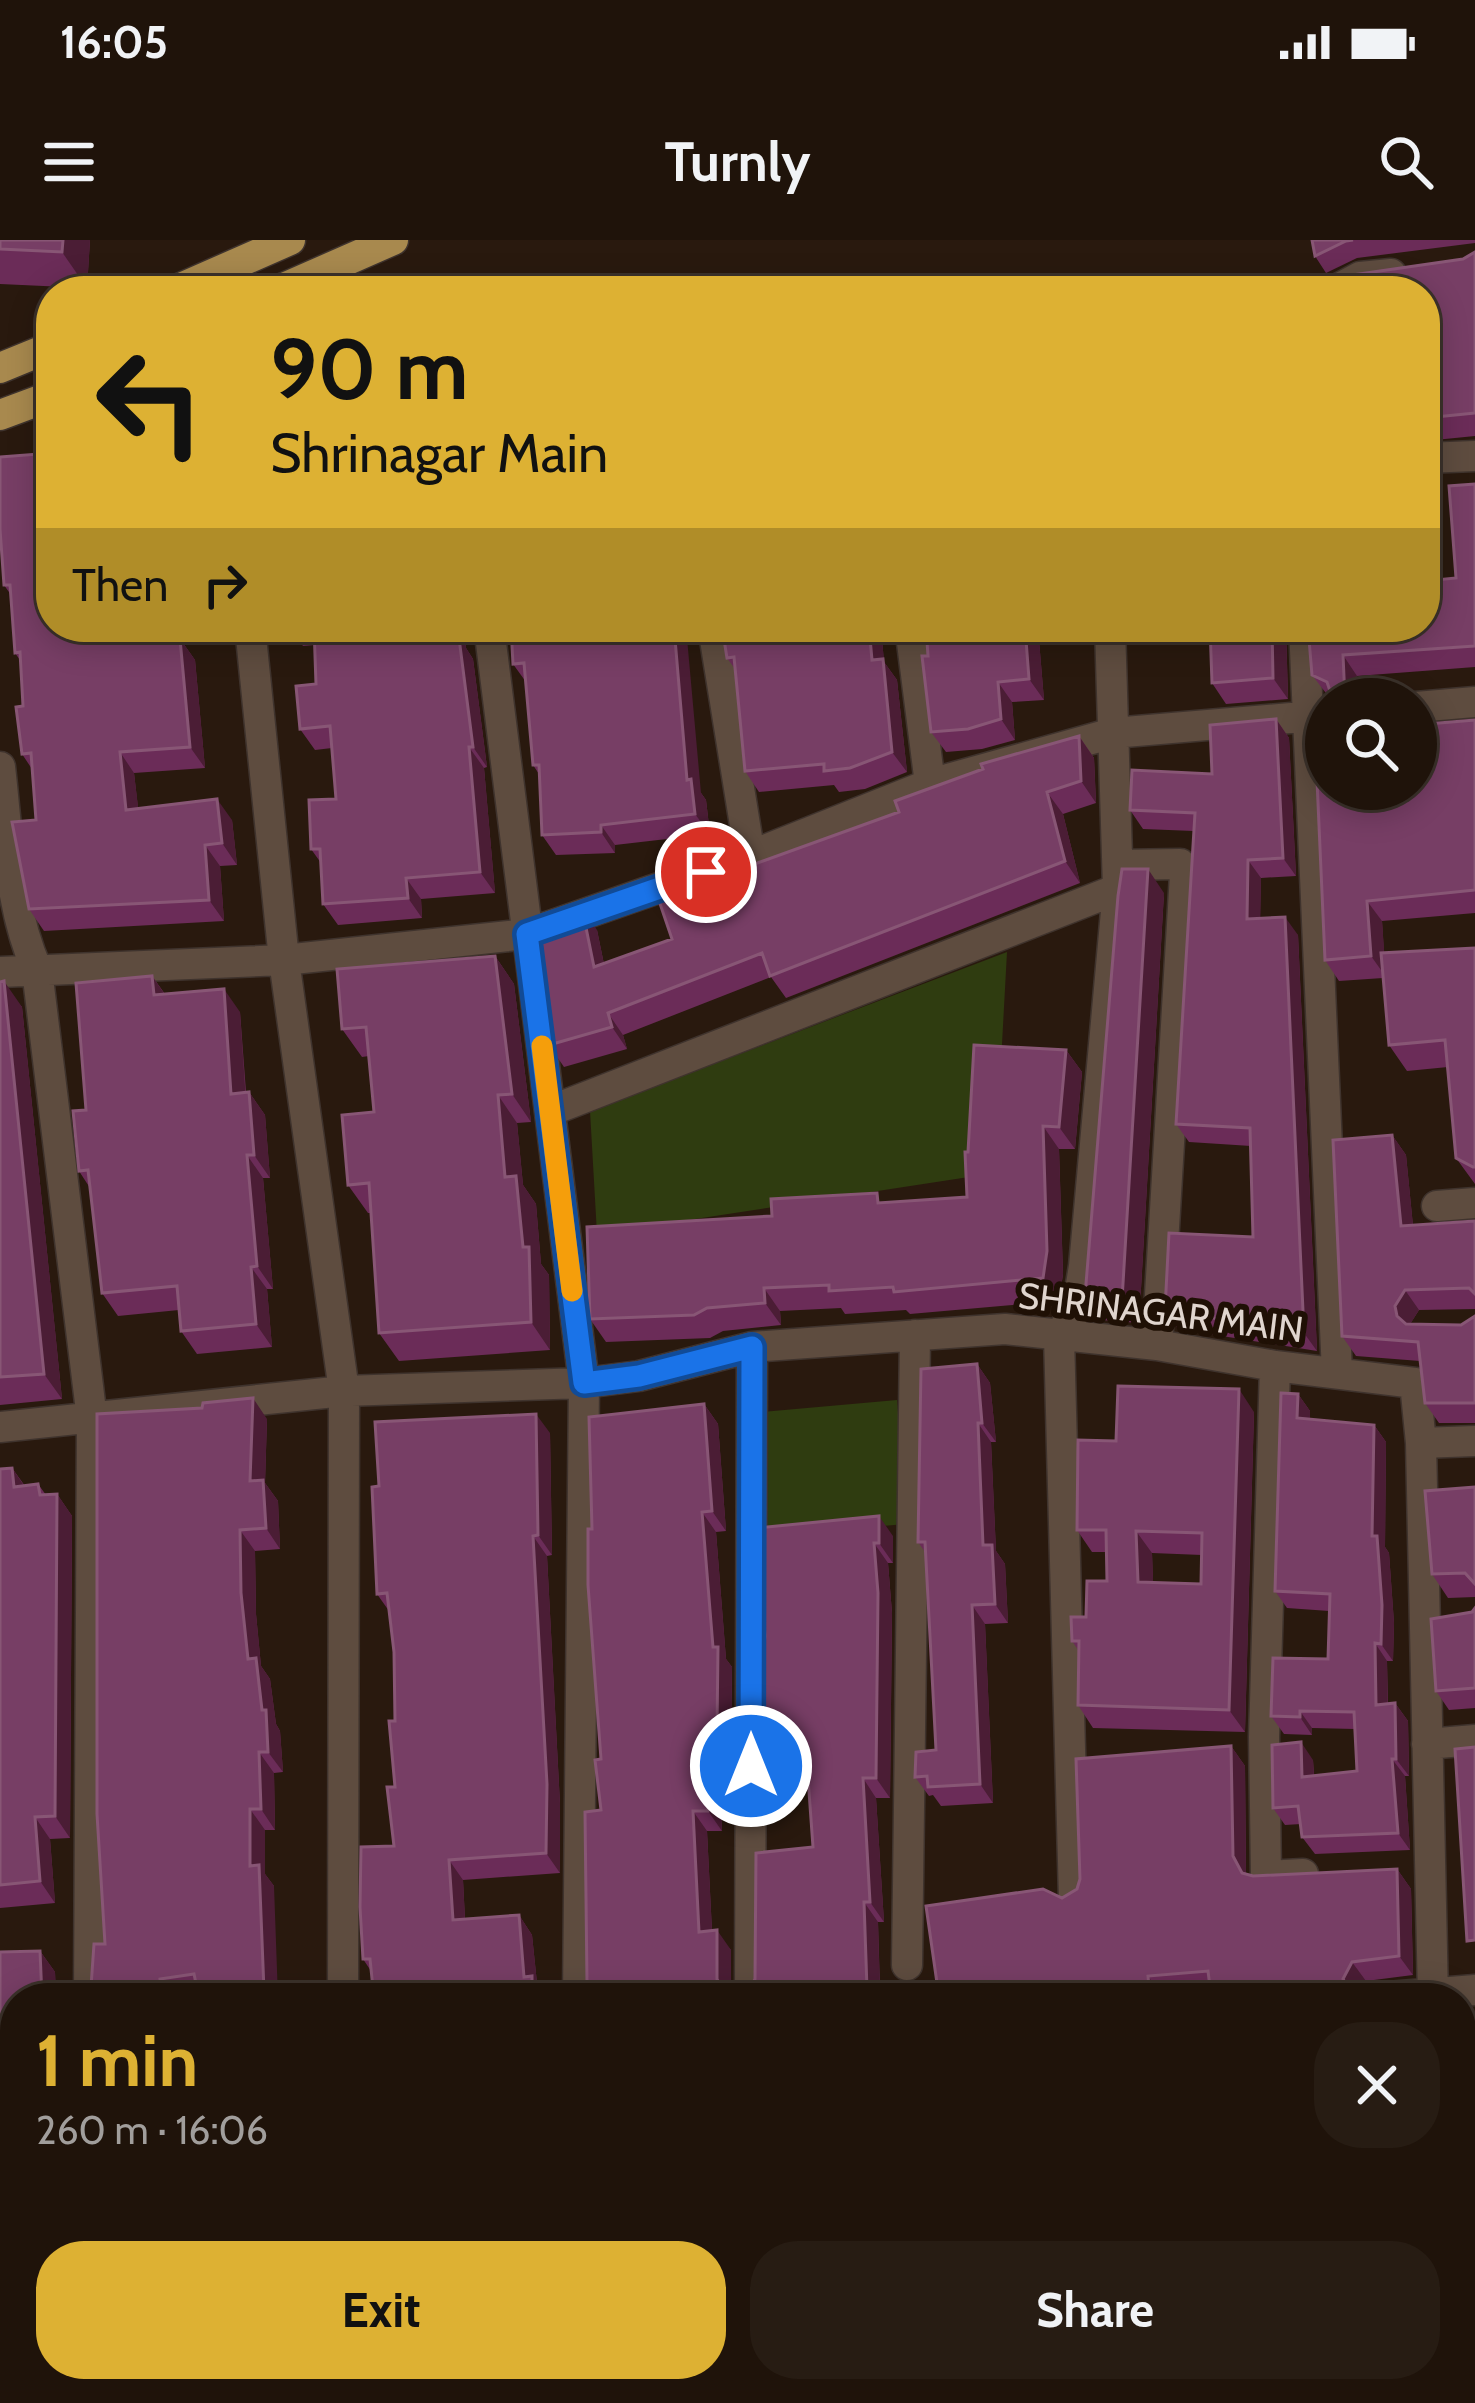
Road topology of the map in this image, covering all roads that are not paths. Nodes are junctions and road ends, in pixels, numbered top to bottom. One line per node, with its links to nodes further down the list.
1 (290, 240): 4 (main road)
2 (393, 240): 5 (main road)
3 (1428, 268): 6 (street)
4 (207, 276)
5 (311, 276)
6 (1368, 276)
7 (36, 353): 8 (main road)
8 (0, 368)
9 (36, 402): 10 (main road)
10 (0, 415)
11 (1475, 457): 12 (street)
12 (1440, 458)
13 (252, 642): 30 (street)
14 (491, 642): 29 (street)
15 (715, 642): 27 (street)
16 (912, 642): 25 (street)
17 (1110, 642): 23 (street)
18 (1306, 642): 19 (street)
19 (1311, 678)
20 (1475, 702): 21 (street)
21 (1437, 705)
22 (1305, 717): 23 (street)
23 (1113, 733): 25 (street); 28 (street)
24 (0, 767): 31 (street)
25 (930, 784): 27 (street)
26 (1319, 810): 41 (street)
27 (751, 856): 29 (street)
28 (1118, 877): 33 (street); 37 (street); 38 (street)
29 (527, 934): 30 (street); 33 (street)
30 (284, 960): 31 (street); 43 (street)
31 (37, 970): 32 (street); 44 (street)
32 (0, 972)
33 (550, 1112): 42 (street)
34 (1475, 1202): 35 (street)
35 (1437, 1206)
36 (915, 1335): 37 (street, SHRINAGAR MAIN); 39 (street, SHRINAGAR MAIN); 54 (street)
37 (1059, 1336): 38 (street, SHRINAGAR MAIN); 53 (street)
38 (1157, 1345): 40 (street, SHRINAGAR MAIN)
39 (752, 1347): 42 (street, SHRINAGAR MAIN); 58 (street)
40 (1275, 1366): 41 (street, SHRINAGAR MAIN); 52 (street)
41 (1336, 1373): 47 (street, SHRINAGAR MAIN)
42 (584, 1383): 43 (street, SHRINAGAR MAIN); 57 (street)
43 (344, 1391): 44 (street, SHRINAGAR MAIN); 56 (street)
44 (92, 1419): 45 (street, SHRINAGAR MAIN); 55 (street)
45 (0, 1427)
46 (1475, 1441): 47 (street)
47 (1421, 1443): 49 (street, SHRINAGAR MAIN)
48 (1458, 1617): 49 (street)
49 (1424, 1620): 51 (street, SHRINAGAR MAIN)
50 (1475, 1739): 51 (street)
51 (1427, 1744): 59 (street, SHRINAGAR MAIN)
52 (1336, 1873)
53 (1073, 1899)
54 (907, 1965)
55 (89, 1983)
56 (343, 1983)
57 (578, 1983)
58 (750, 1983)
59 (1431, 1983)

